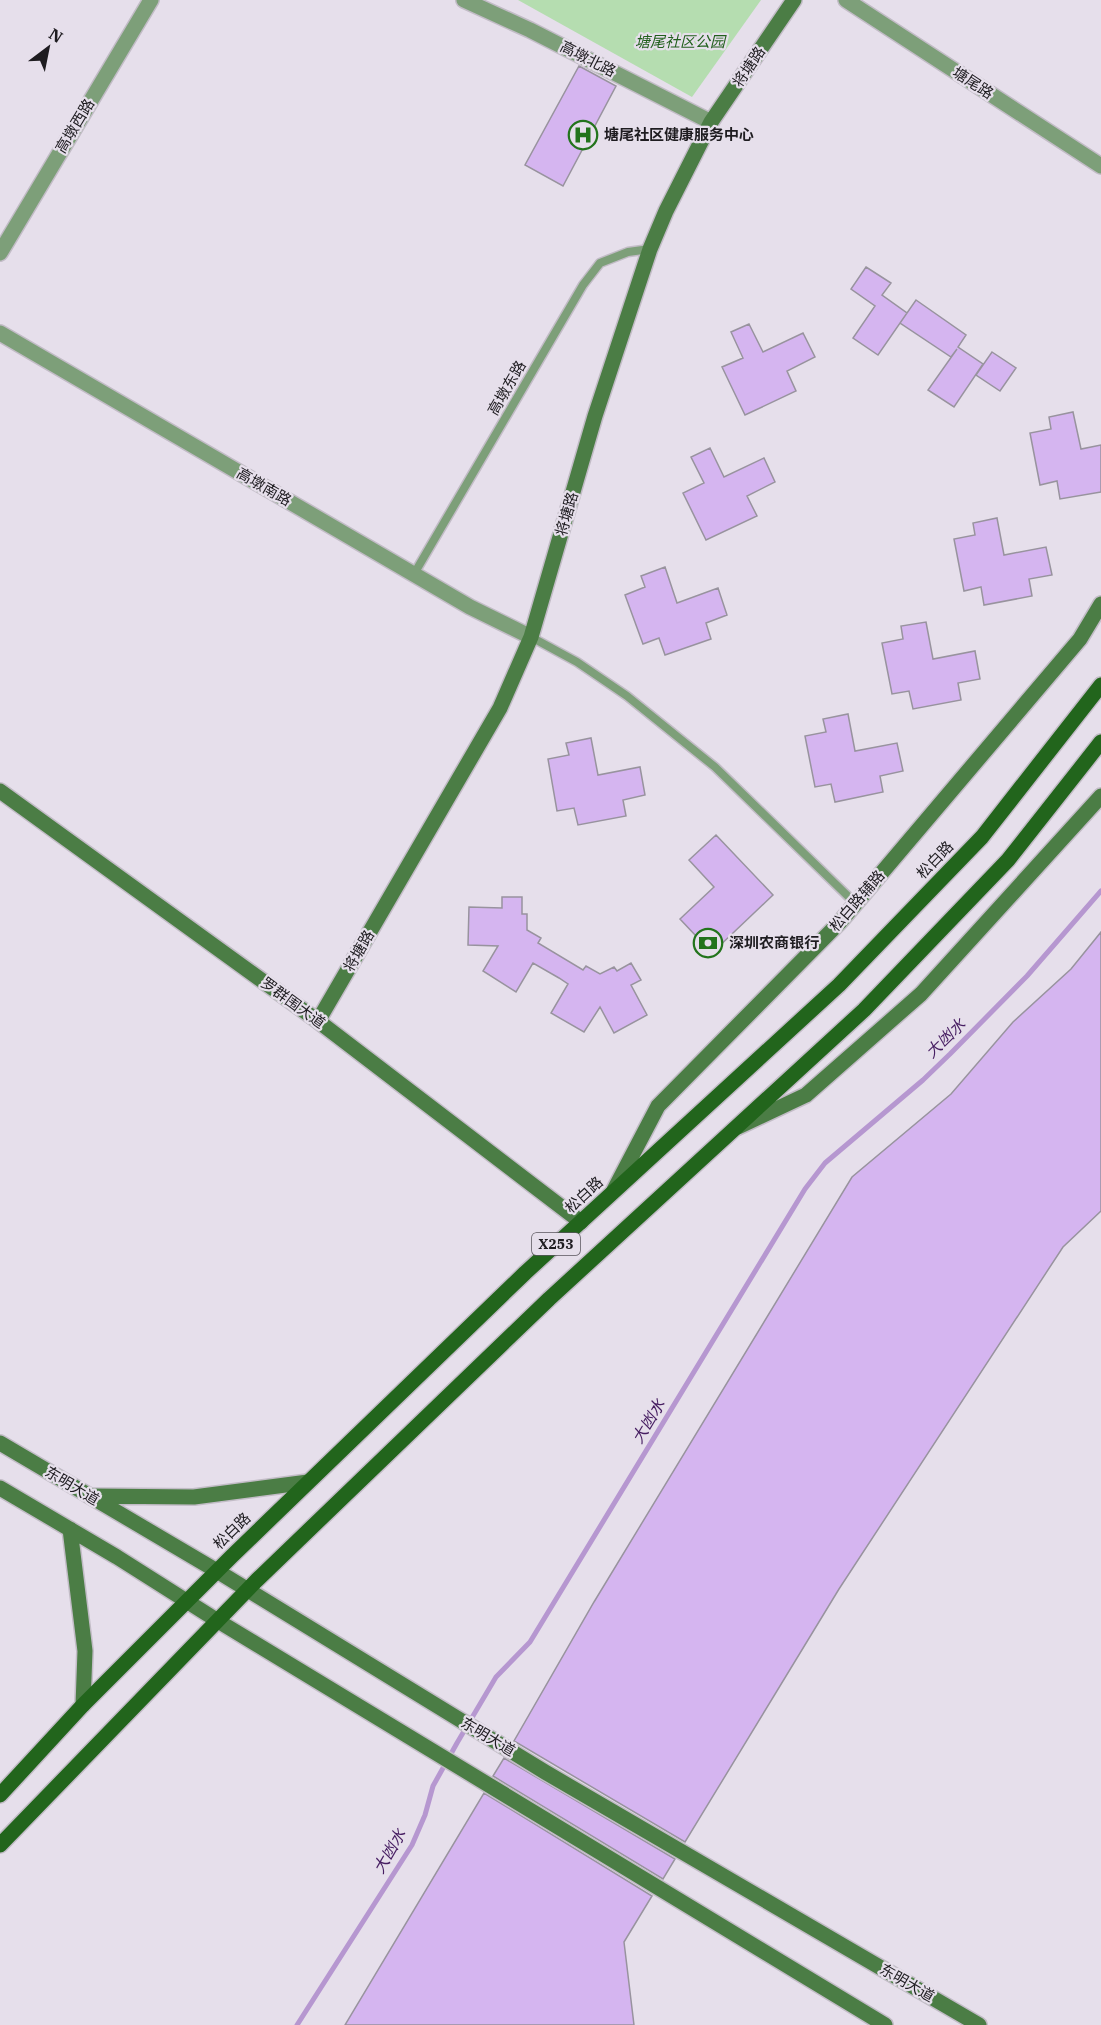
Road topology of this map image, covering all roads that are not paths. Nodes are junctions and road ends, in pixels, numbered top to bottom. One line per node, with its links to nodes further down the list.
1 (151, 0): 8 (street, 高墩西路)
2 (464, 0): 5 (street, 高墩北路)
3 (795, 0): 5 (main road, 将塘路)
4 (846, 0): 6 (street, 塘尾路)
5 (711, 122): 7 (main road, 将塘路)
6 (1101, 166)
7 (650, 249): 10 (lane, 高墩东路); 12 (main road, 将塘路)
8 (0, 254)
9 (0, 333): 10 (street, 高墩南路)
10 (414, 574): 12 (street, 高墩南路)
11 (1101, 604): 17 (main road, 松白路辅路)
12 (531, 637): 17 (lane); 18 (main road, 将塘路)
13 (1101, 685): 20 (main road, 松白路 / X253)
14 (1101, 742): 19 (main road, X253)
15 (0, 790): 18 (main road, 罗群围大道)
16 (1101, 796): 19 (main road)
17 (856, 904): 20 (main road, 松白路辅路)
18 (318, 1021): 21 (main road, 罗群围大道)
19 (733, 1130): 28 (main road, X253)
20 (613, 1193): 21 (main road, 松白路 / X253)
21 (581, 1222): 23 (main road, 松白路 / X253)
22 (0, 1443): 25 (main road, 东明大道)
23 (308, 1482): 25 (main road); 27 (main road, 松白路 / X253)
24 (0, 1488): 26 (main road)
25 (89, 1496): 27 (main road, 东明大道)
26 (70, 1529): 29 (main road); 31 (main road)
27 (217, 1571): 28 (main road, 东明大道); 29 (main road, 松白路 / X253)
28 (247, 1590): 30 (main road, X253); 35 (main road, 东明大道)
29 (188, 1601): 30 (main road); 31 (main road, 松白路 / X253)
30 (218, 1621): 33 (main road, X253); 34 (main road)
31 (83, 1705): 32 (main road, 松白路 / X253)
32 (0, 1795)
33 (0, 1845)
34 (885, 2025)
35 (979, 2025)

